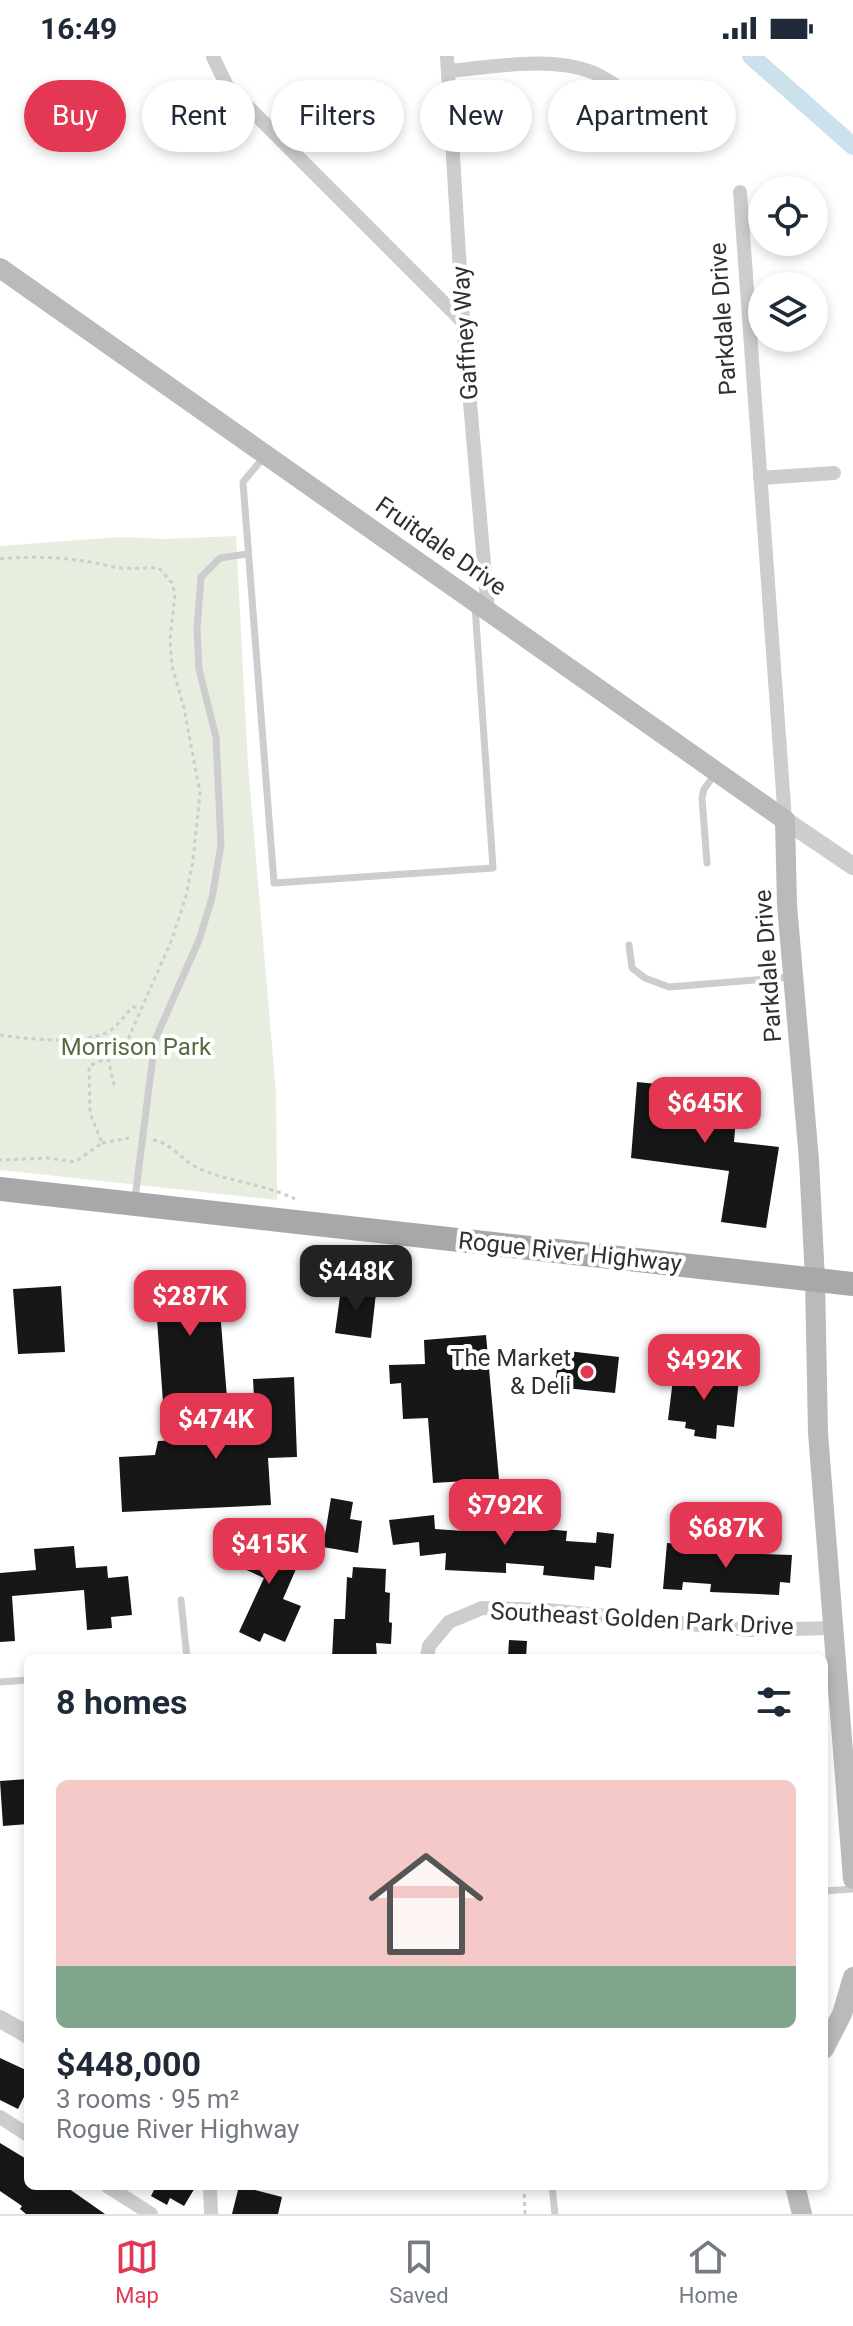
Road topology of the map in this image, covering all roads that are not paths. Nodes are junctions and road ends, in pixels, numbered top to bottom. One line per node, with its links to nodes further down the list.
1 (213, 57): 6 (street)
2 (448, 64): 3 (street); 6 (street, Gaffney Way)
3 (606, 80)
4 (740, 192): 9 (street, Parkdale Drive)
5 (0, 268): 7 (main road, Fruitdale Drive)
6 (463, 322): 11 (street, Gaffney Way)
7 (265, 455): 10 (lane); 11 (main road, Fruitdale Drive)
8 (834, 473): 9 (street)
9 (760, 478): 13 (street, Parkdale Drive)
10 (247, 554): 11 (lane); 19 (lane)
11 (482, 605): 12 (main road, Fruitdale Drive)
12 (717, 771): 13 (main road, Fruitdale Drive); 14 (lane)
13 (785, 820): 15 (street, Fruitdale Drive); 17 (main road, Parkdale Drive)
14 (707, 863)
15 (853, 866)
16 (629, 945): 17 (lane)
17 (794, 977): 20 (main road, Parkdale Drive)
18 (0, 1189): 19 (main road, Rogue River Highway)
19 (134, 1204): 20 (main road, Rogue River Highway)
20 (815, 1280): 21 (main road, Rogue River Highway); 23 (main road, Parkdale Drive)
21 (853, 1284)
22 (181, 1600): 24 (lane)
23 (833, 1628): 25 (street, Southeast Golden Park Drive); 28 (main road, Parkdale Drive)
24 (187, 1654)
25 (428, 1654)
26 (24, 1680): 27 (lane)
27 (0, 1682)
28 (853, 1879)
29 (853, 1889): 30 (lane)
30 (828, 1891)
31 (853, 1977): 34 (main road)
32 (0, 2019): 33 (street)
33 (24, 2033)
34 (828, 2041)
35 (0, 2117): 36 (street)
36 (24, 2132)
37 (113, 2190): 41 (street)
38 (210, 2190): 42 (street)
39 (552, 2190): 43 (lane)
40 (796, 2190): 44 (main road)
41 (151, 2214)
42 (211, 2214)
43 (555, 2214)
44 (802, 2214)

